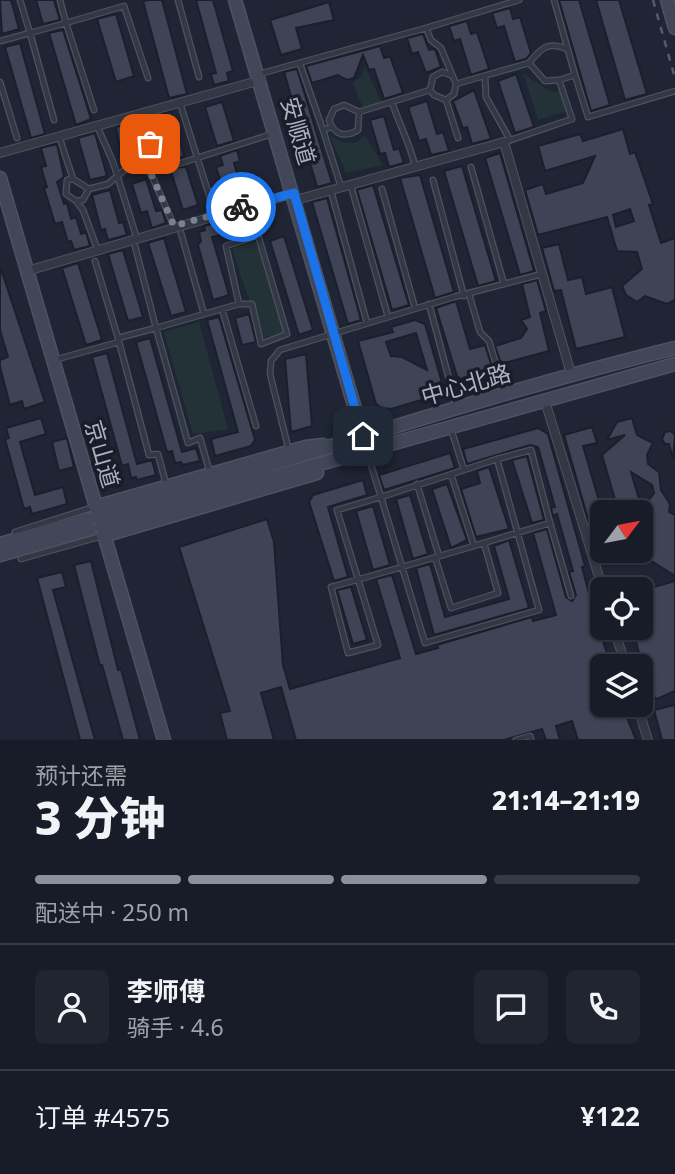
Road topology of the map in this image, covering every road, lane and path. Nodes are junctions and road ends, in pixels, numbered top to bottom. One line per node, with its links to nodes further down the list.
1 (20, 0): 12 (lane)
2 (60, 0): 9 (lane)
3 (178, 0): 22 (lane)
4 (236, 0): 19 (street, 安顺道)
5 (519, 0): 10 (lane)
6 (554, 0): 14 (lane)
7 (667, 0): 11 (street)
8 (123, 3): 9 (lane); 21 (lane)
9 (66, 23): 12 (lane); 31 (lane)
10 (426, 28): 16 (lane); 17 (lane)
11 (675, 28)
12 (30, 33): 13 (lane); 34 (lane)
13 (0, 41)
14 (568, 49): 15 (lane); 18 (lane)
15 (529, 63): 20 (lane); 23 (lane)
16 (300, 64): 19 (lane); 37 (lane)
17 (452, 75): 25 (lane); 26 (lane)
18 (575, 75): 23 (lane); 27 (lane)
19 (260, 77): 29 (street); 38 (street, 安顺道)
20 (485, 77): 25 (lane); 42 (lane)
21 (148, 78)
22 (199, 78)
23 (559, 80): 42 (lane)
24 (0, 82): 40 (lane)
25 (456, 84): 28 (lane)
26 (430, 90): 28 (lane); 30 (lane)
27 (675, 91)
28 (446, 100): 41 (lane)
29 (180, 102): 33 (street); 44 (lane)
30 (392, 102): 32 (lane); 46 (lane)
31 (94, 110)
32 (359, 112): 36 (lane); 36 (lane)
33 (138, 114): 35 (street); 45 (lane)
34 (54, 120)
35 (97, 125): 39 (street); 48 (lane)
36 (331, 127): 37 (lane)
37 (323, 130): 53 (lane)
38 (276, 133): 44 (lane); 57 (street, 安顺道)
39 (59, 136): 43 (street); 50 (lane)
40 (17, 138)
41 (458, 138)
42 (507, 141): 46 (street); 65 (street)
43 (0, 153)
44 (197, 157): 45 (lane); 59 (lane)
45 (141, 163): 48 (lane); 60 (lane)
46 (416, 167): 52 (street)
47 (471, 167): 66 (lane)
48 (116, 175): 54 (lane); 61 (lane)
49 (0, 178): 64 (street, 京山道)
50 (73, 179): 54 (lane); 58 (lane)
51 (433, 180): 67 (lane)
52 (351, 186): 53 (street); 73 (lane)
53 (341, 188): 56 (street)
54 (89, 189): 58 (lane)
55 (382, 189): 70 (lane)
56 (331, 191): 57 (street); 74 (lane)
57 (295, 196): 59 (street); 76 (street, 安顺道)
58 (76, 201): 62 (lane)
59 (215, 214): 60 (street)
60 (177, 230): 61 (street); 72 (lane)
61 (136, 243): 62 (street); 75 (lane)
62 (98, 251): 64 (street)
63 (95, 261): 77 (lane)
64 (27, 271): 79 (street, 京山道)
65 (543, 274): 66 (lane); 81 (street)
66 (504, 284): 67 (lane)
67 (466, 295): 69 (lane); 82 (lane)
68 (239, 304): 68 (lane); 71 (lane)
69 (429, 304): 70 (lane); 84 (lane)
70 (415, 308): 73 (lane)
71 (222, 309): 72 (lane); 85 (lane)
72 (204, 314): 75 (lane)
73 (388, 317): 74 (lane)
74 (368, 323): 76 (lane)
75 (156, 328): 77 (lane); 94 (lane)
76 (333, 334): 87 (street, 安顺道); 89 (lane)
77 (118, 340): 79 (lane); 97 (lane)
78 (675, 348): 81 (street, 中心北路)
79 (53, 360): 99 (street, 京山道)
80 (675, 364): 83 (street, 中心北路)
81 (572, 377): 82 (street, 中心北路)
82 (506, 396): 84 (street, 中心北路)
83 (545, 401): 86 (street, 中心北路); 111 (street)
84 (458, 410): 87 (street, 中心北路)
85 (256, 426)
86 (451, 428): 90 (street, 中心北路); 93 (lane)
87 (363, 436): 88 (street, 中心北路)
88 (348, 442): 89 (street); 91 (street, 中心北路)
89 (289, 452): 94 (street)
90 (368, 452): 91 (street, 中心北路); 98 (lane)
91 (352, 456): 103 (street)
92 (496, 459): 93 (lane); 100 (lane); 102 (lane)
93 (464, 470): 95 (lane)
94 (210, 474): 97 (street)
95 (451, 474): 96 (lane); 106 (lane)
96 (417, 484): 98 (lane); 108 (lane)
97 (166, 486): 99 (street)
98 (381, 497): 110 (lane); 112 (lane)
99 (91, 518): 101 (lane); 103 (street, 京山道); 105 (street); 107 (street)
100 (550, 523): 102 (lane); 113 (lane)
101 (15, 532)
102 (517, 534): 104 (lane); 110 (lane)
103 (103, 536): 109 (lane); 115 (street, 京山道)
104 (484, 543): 106 (lane); 108 (lane)
105 (0, 544)
106 (474, 546): 108 (lane)
107 (0, 555)
108 (437, 557): 110 (lane)
109 (21, 559)
110 (402, 566): 112 (lane)
111 (599, 577)
112 (358, 579): 112 (lane)
113 (571, 596)
114 (641, 717): 118 (street)
115 (164, 740)
116 (516, 740): 117 (lane)
117 (531, 740)
118 (648, 740)

